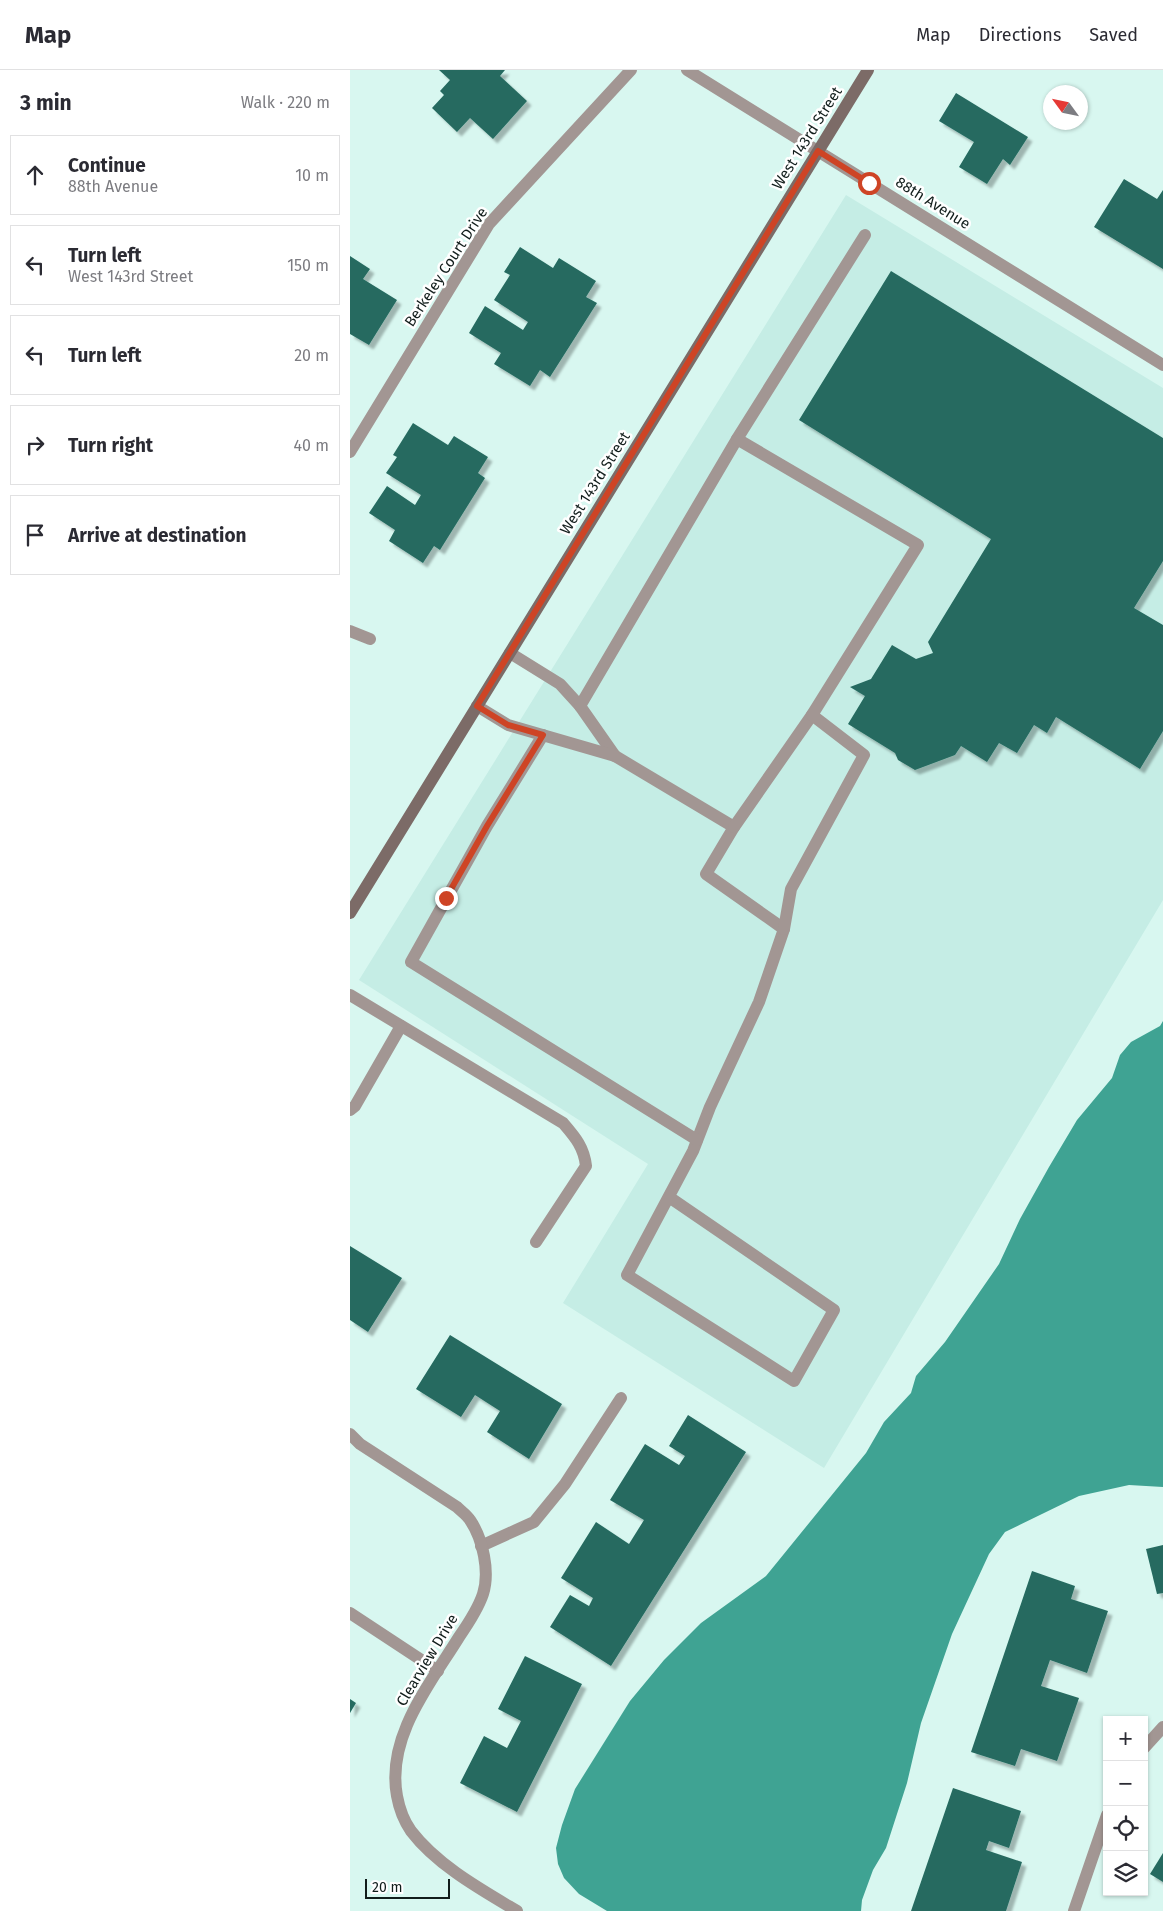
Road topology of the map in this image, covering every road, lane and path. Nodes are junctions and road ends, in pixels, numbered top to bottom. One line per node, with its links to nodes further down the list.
1 (631, 70): 8 (street, Berkeley Court Drive)
2 (686, 70): 4 (street, 88th Avenue)
3 (868, 70): 4 (main road, West 143rd Street)
4 (818, 151): 6 (street, 88th Avenue); 11 (main road, West 143rd Street)
5 (864, 235): 7 (street)
6 (1163, 365)
7 (736, 439): 13 (street); 14 (street)
8 (350, 452)
9 (350, 631): 10 (street)
10 (370, 639)
11 (510, 653): 12 (main road, West 143rd Street); 13 (street)
12 (477, 706): 15 (street); 18 (main road, West 143rd Street)
13 (580, 706): 16 (street)
14 (812, 715): 17 (street); 19 (street)
15 (543, 735): 16 (street); 23 (street)
16 (615, 756): 17 (street)
17 (734, 826): 19 (street)
18 (350, 913)
19 (784, 929): 23 (street)
20 (350, 994): 21 (street)
21 (401, 1026): 22 (street); 25 (street)
22 (350, 1110)
23 (698, 1140): 24 (street)
24 (669, 1197): 24 (street)
25 (536, 1242)
26 (621, 1398): 28 (street)
27 (350, 1434): 28 (street, Clearview Drive)
28 (481, 1546): 30 (street, Clearview Drive)
29 (350, 1613): 30 (street)
30 (438, 1671): 34 (street, Clearview Drive)
31 (1163, 1727): 32 (street)
32 (1148, 1744)
33 (1103, 1827): 35 (street)
34 (516, 1911)
35 (1074, 1911)

